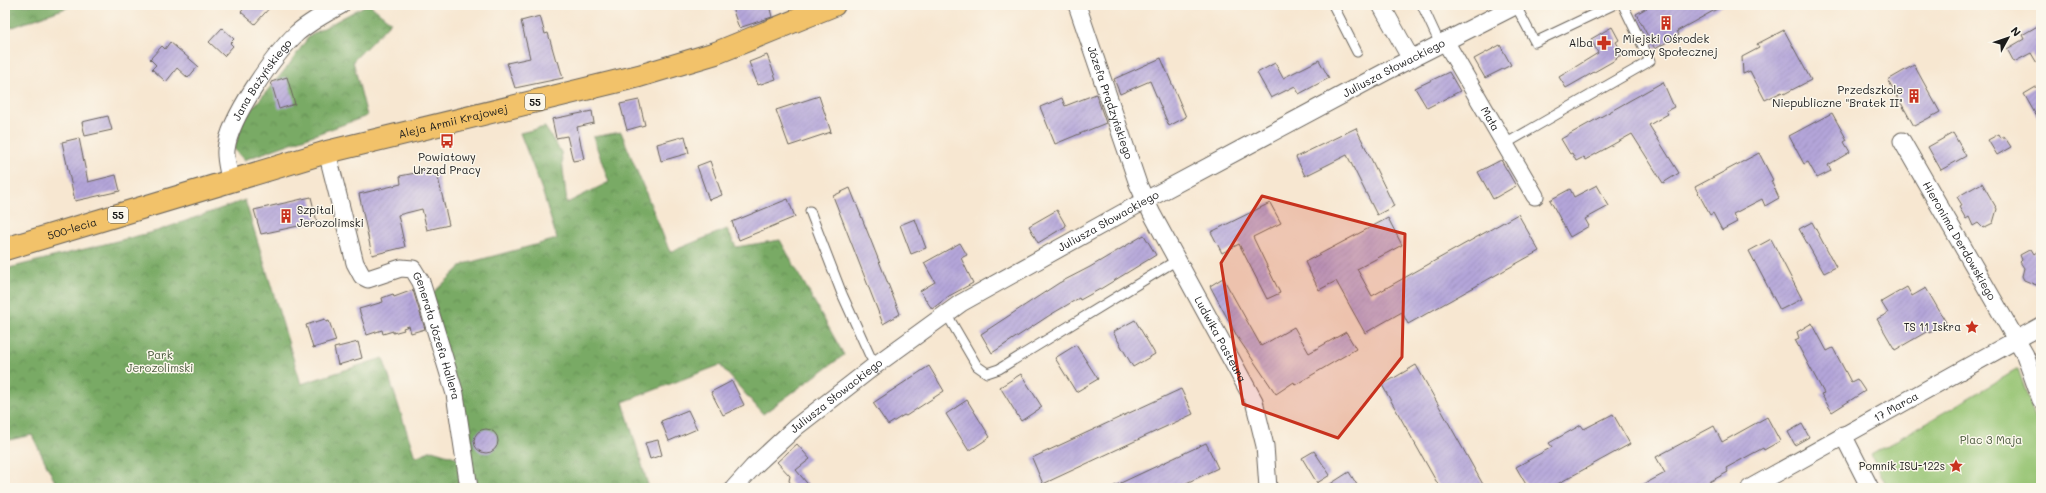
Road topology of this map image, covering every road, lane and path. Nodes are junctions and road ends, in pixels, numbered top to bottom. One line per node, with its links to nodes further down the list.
1 (341, 5): 16 (street, Jana Bażyńskiego)
2 (834, 5): 15 (main road, Aleja Armii Krajowej / 55)
3 (1077, 5): 18 (street, Józefa Prądzyńskiego)
4 (1333, 5): 11 (lane)
5 (1381, 5): 12 (street)
6 (1422, 5): 10 (lane)
7 (1516, 5): 8 (lane); 10 (street, Juliusza Słowackiego)
8 (1612, 5)
9 (1623, 5): 14 (lane)
10 (1443, 42): 12 (street, Juliusza Słowackiego); 14 (street, Mała)
11 (1357, 52)
12 (1411, 59): 18 (street, Juliusza Słowackiego)
13 (1902, 141): 24 (street, Hieronima Derdowskiego)
14 (1505, 144): 17 (street, Mała)
15 (327, 152): 16 (main road, Aleja Armii Krajowej / 55); 28 (street, Generała Józefa Hallera)
16 (230, 181): 20 (main road, 500-lecia / 55)
17 (1535, 196)
18 (1146, 200): 21 (street, Ludwika Pasteura); 22 (street, Juliusza Słowackiego)
19 (810, 211): 25 (lane)
20 (5, 249)
21 (1177, 260): 22 (lane); 30 (street, Ludwika Pasteura)
22 (946, 313): 25 (street, Juliusza Słowackiego)
23 (2041, 326): 24 (street, 17 Marca)
24 (2016, 340): 26 (street, Hieronima Derdowskiego); 27 (street, 17 Marca)
25 (876, 364): 29 (street, Juliusza Słowackiego)
26 (2041, 400)
27 (1843, 435): 31 (street, 17 Marca); 32 (street)
28 (469, 488)
29 (734, 488)
30 (1268, 488)
31 (1750, 488)
32 (1870, 488)

